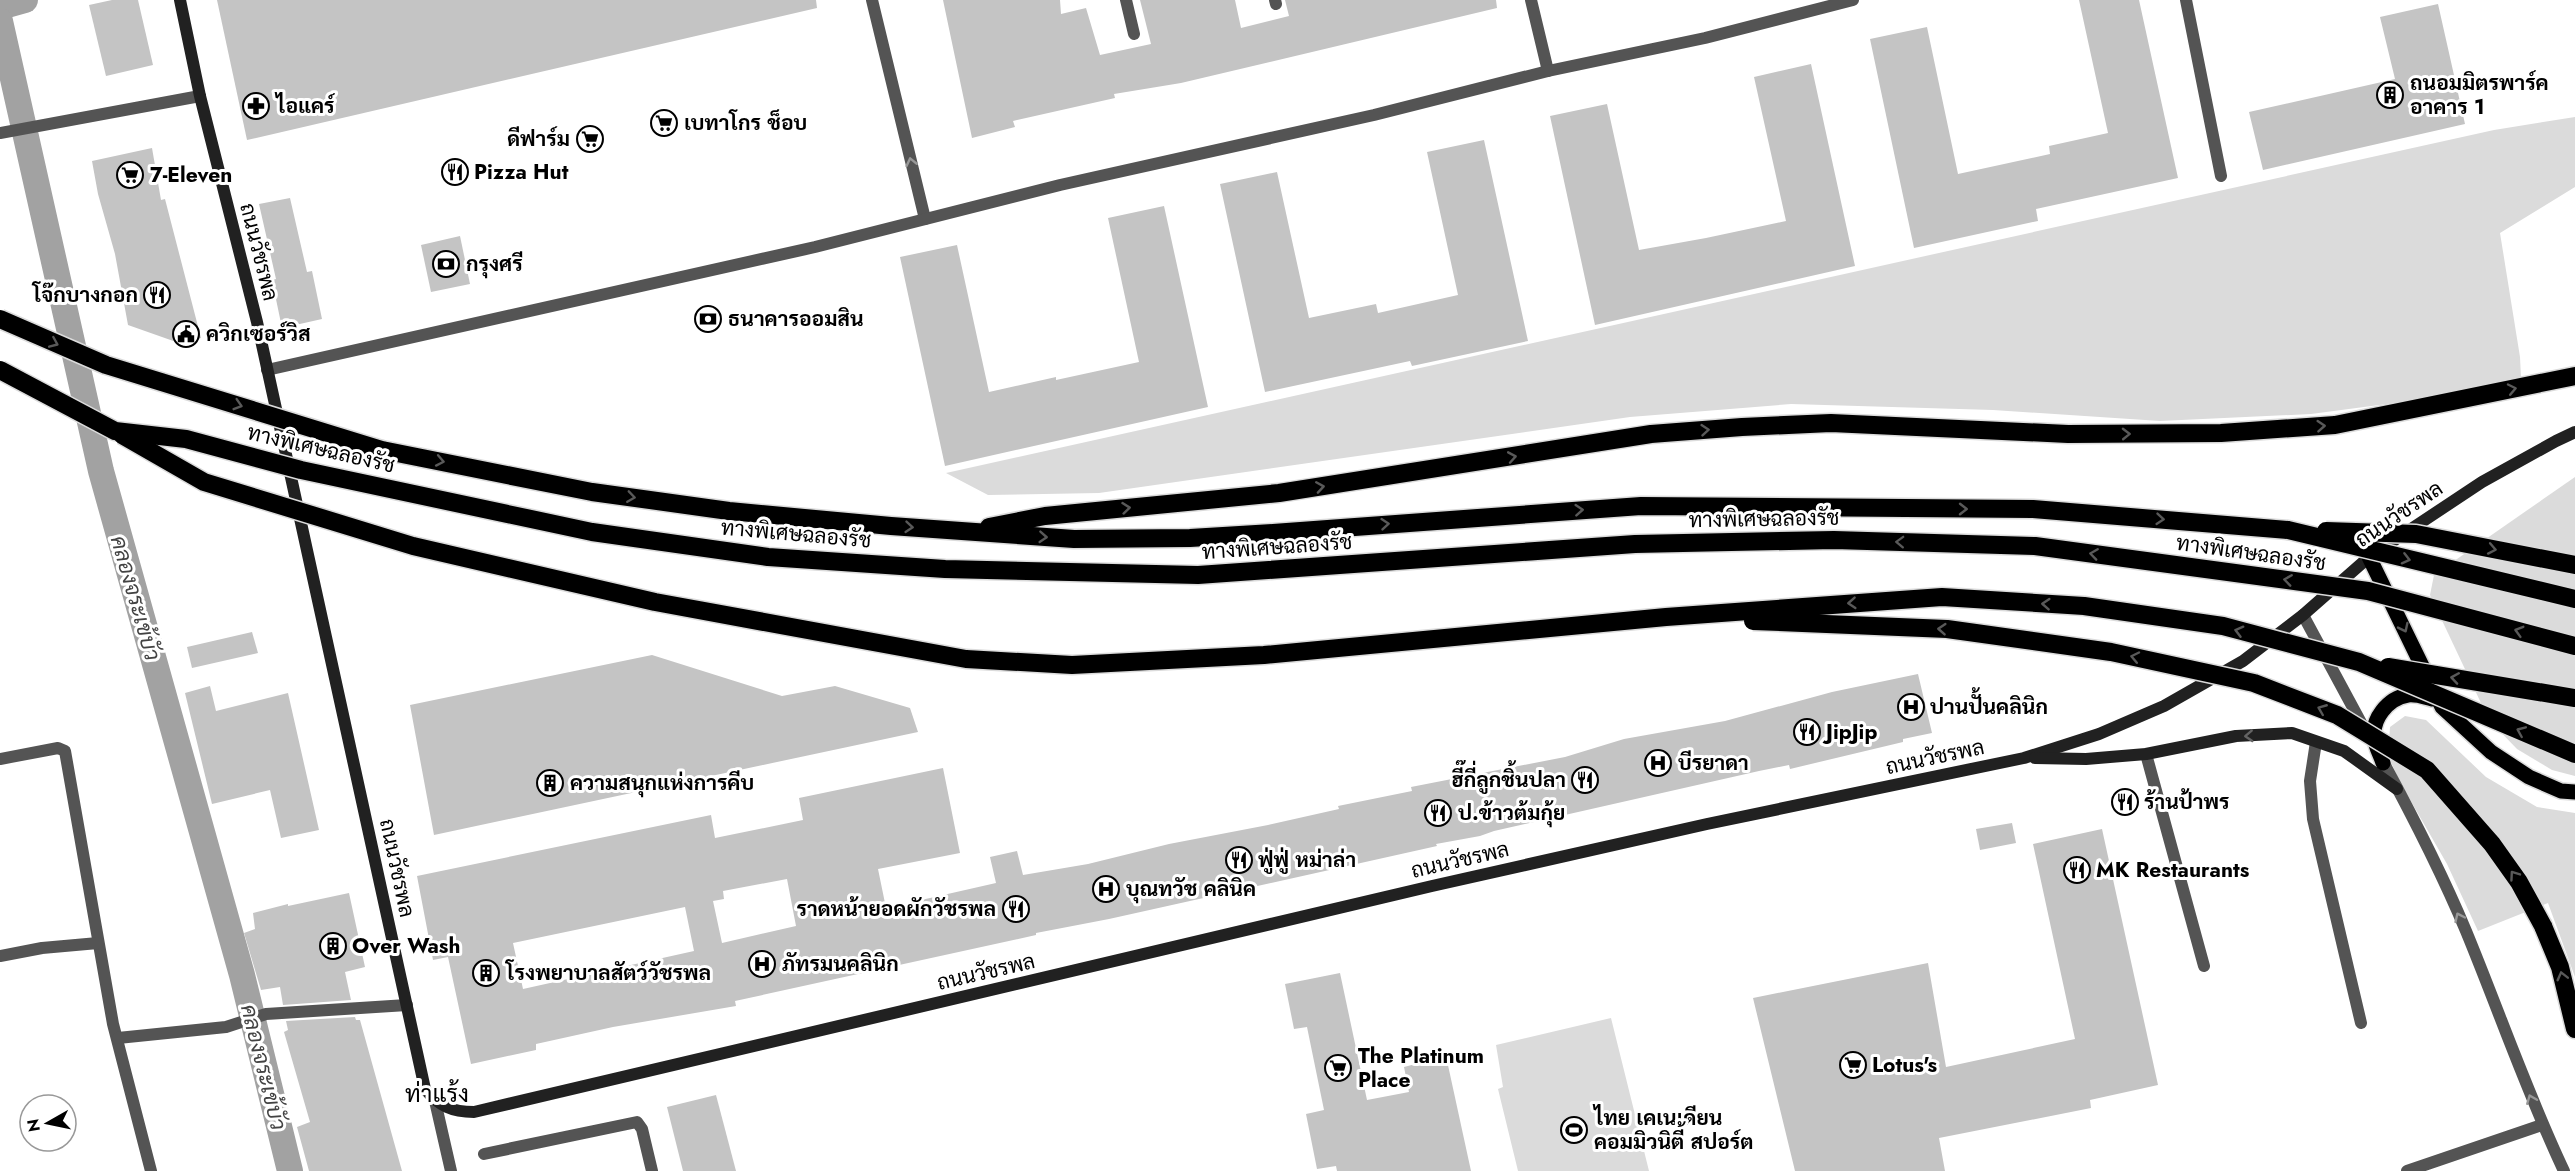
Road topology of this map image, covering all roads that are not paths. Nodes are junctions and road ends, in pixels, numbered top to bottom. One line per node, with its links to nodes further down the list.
1 (180, 0): 9 (main road, ถนนวัชรพล)
2 (872, 0): 12 (street, one-way to 2)
3 (1126, 0): 7 (street)
4 (1531, 0): 8 (street)
5 (1853, 0): 8 (street)
6 (2186, 0): 11 (street)
7 (1134, 34)
8 (1548, 71): 12 (street)
9 (200, 96): 10 (street); 15 (main road, ถนนวัชรพล)
10 (2, 132)
11 (2221, 176)
12 (925, 219): 15 (street)
13 (0, 319): 20 (highway, ทางพิเศษฉลองรัช, one-way to 20, bridge)
14 (0, 370): 17 (highway, ทางพิเศษฉลองรัช, bridge)
15 (267, 370): 41 (main road, ถนนวัชรพล)
16 (2575, 376): 20 (highway, one-way to 16)
17 (115, 431): 25 (highway, bridge); 26 (highway, ทางพิเศษฉลองรัช, one-way to 17, bridge)
18 (2575, 432): 21 (main road, ถนนวัชรพล)
19 (2288, 530): 20 (highway, ทางพิเศษฉลองรัช, one-way to 19); 22 (highway, one-way to 22, bridge); 23 (highway, ทางพิเศษฉลองรัช, one-way to 23, bridge)
20 (964, 532)
21 (2369, 557): 24 (main road, ถนนวัชรพล); 29 (main road, one-way to 29)
22 (2575, 565)
23 (2575, 599)
24 (2303, 615): 33 (main road, ถนนวัชรพล); 35 (street)
25 (1666, 617): 27 (highway, one-way to 25, bridge); 43 (highway, one-way to 25, bridge)
26 (2575, 646)
27 (2359, 662): 28 (highway, one-way to 27, bridge); 32 (highway, one-way to 27, bridge)
28 (2575, 698)
29 (2442, 707): 35 (main road); 37 (main road)
30 (2316, 741): 31 (main road, one-way to 31); 36 (main road); 42 (street)
31 (2146, 754): 33 (main road); 40 (street)
32 (2575, 754)
33 (2024, 758): 45 (main road, ถนนวัชรพล)
34 (0, 759): 38 (street)
35 (2383, 763): 36 (street)
36 (2397, 789): 46 (street, one-way to 36)
37 (2575, 792)
38 (98, 943): 39 (street); 44 (street)
39 (0, 956)
40 (2204, 966)
41 (407, 1005): 44 (street); 45 (main road, ถนนวัชรพล)
42 (2361, 1023)
43 (2575, 1029)
44 (118, 1038): 48 (street)
45 (435, 1101): 49 (street)
46 (2542, 1125): 51 (street); 52 (street)
47 (484, 1154): 50 (street)
48 (151, 1171)
49 (451, 1171)
50 (652, 1171)
51 (2407, 1171)
52 (2564, 1171)

